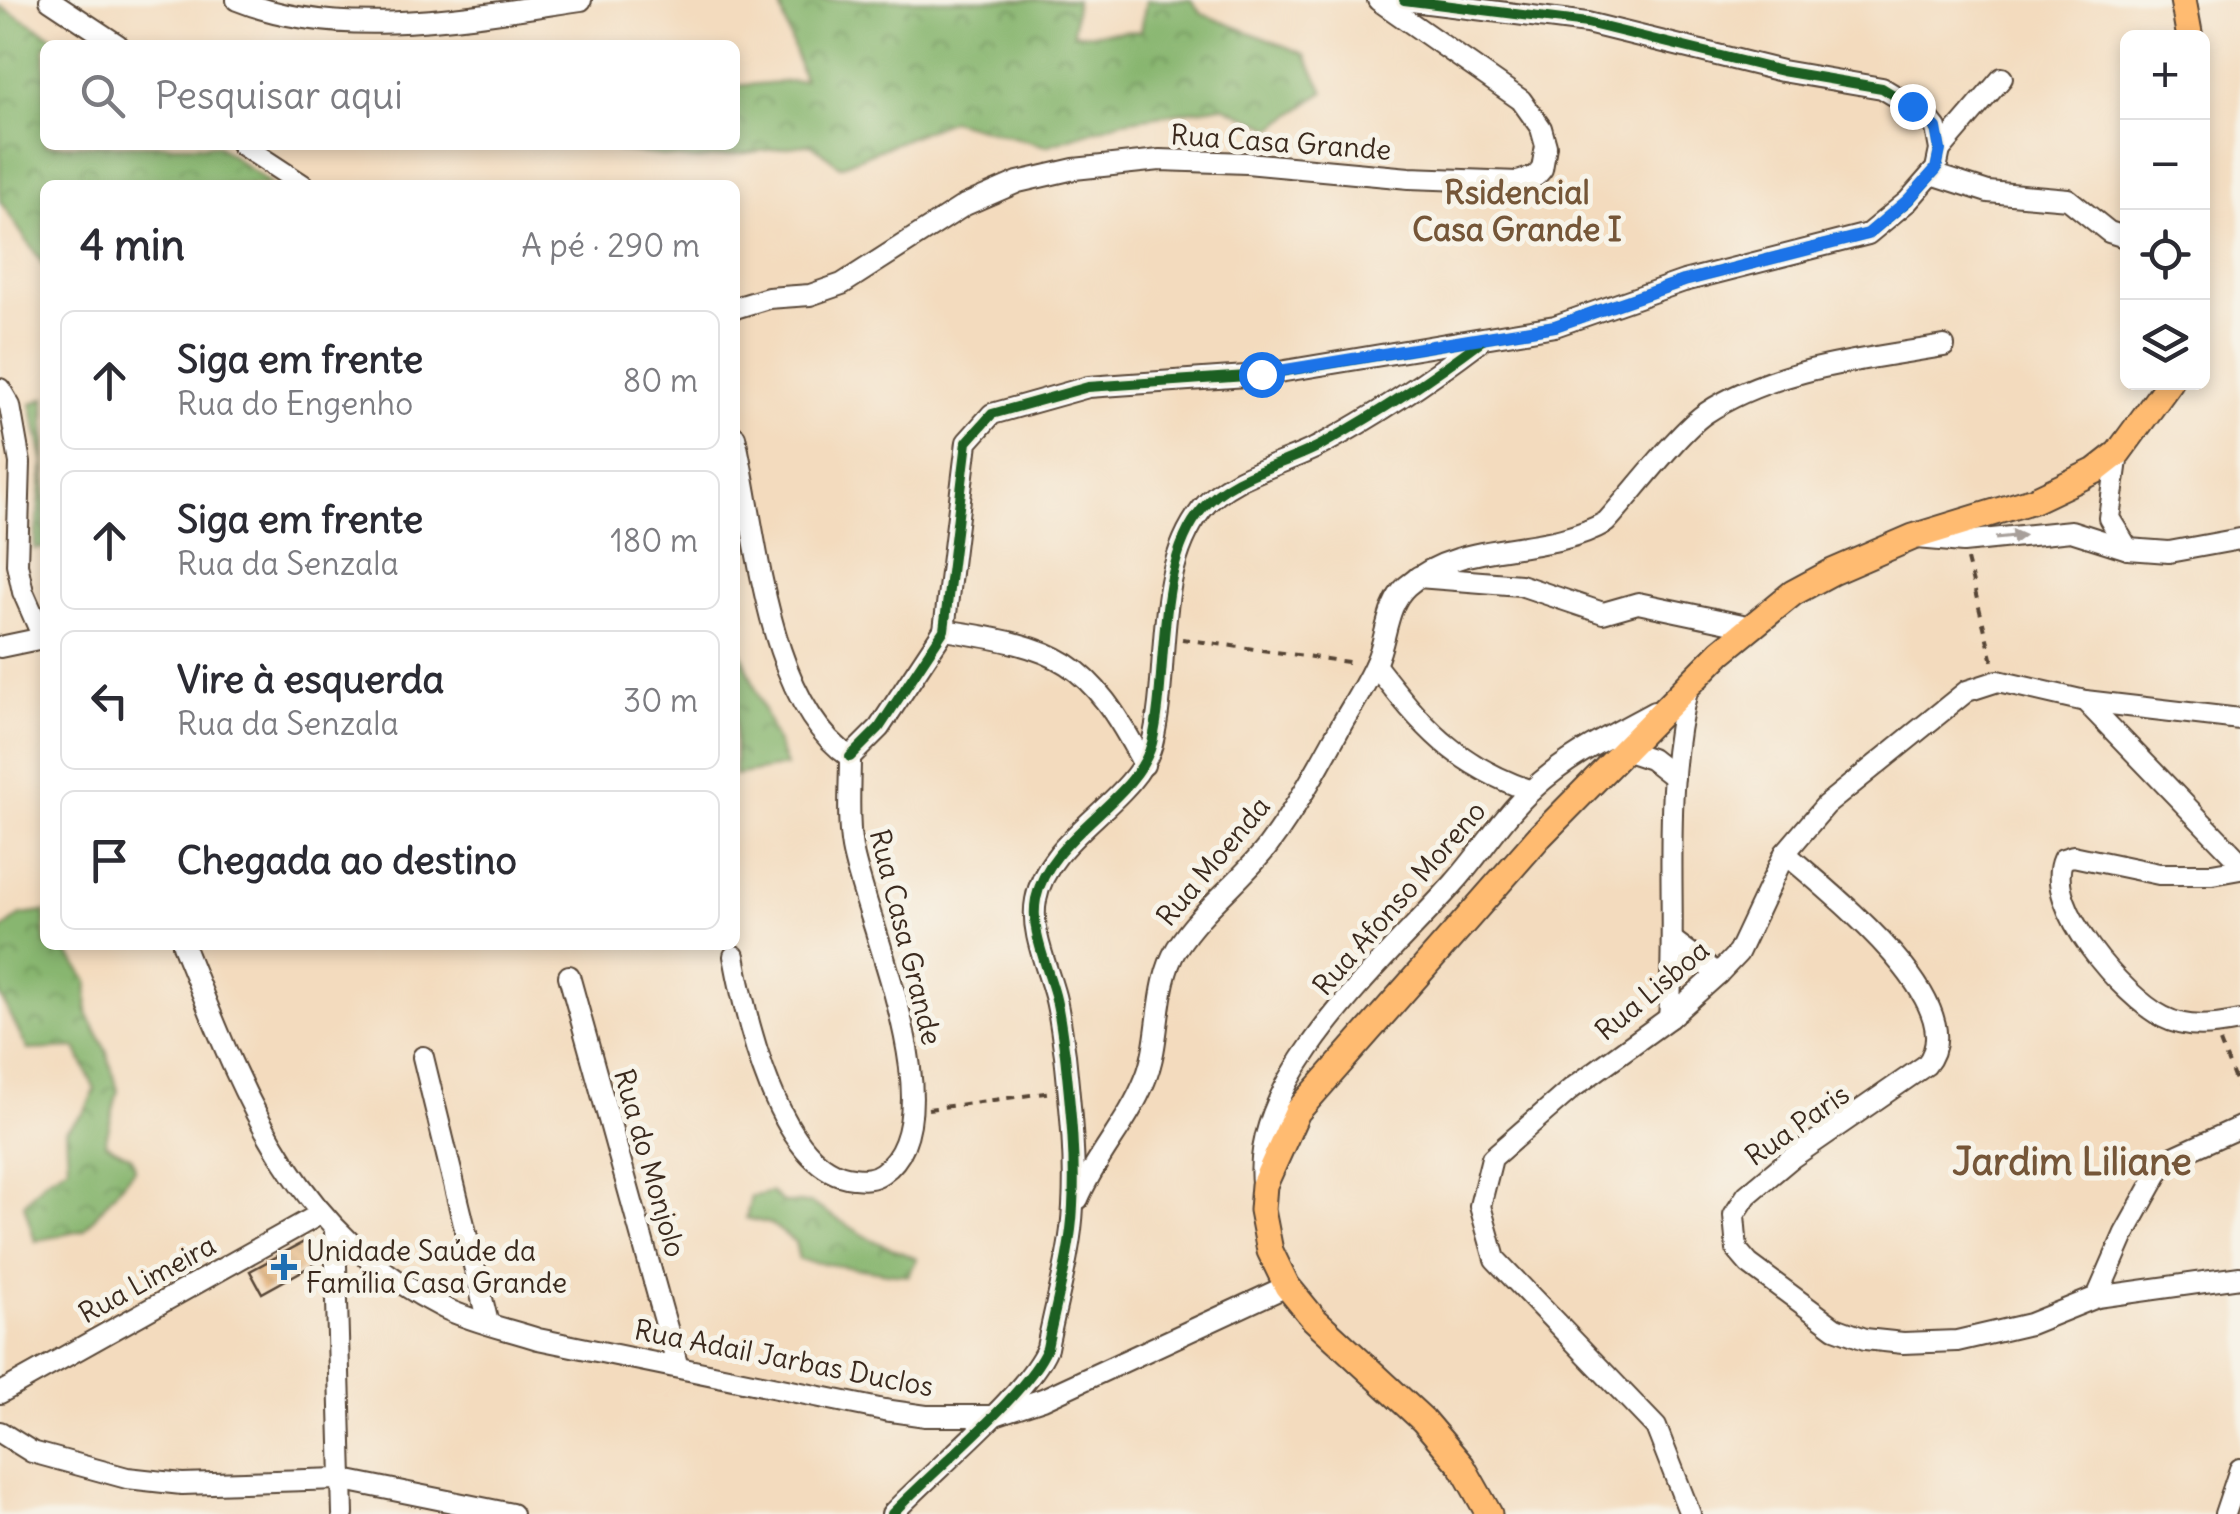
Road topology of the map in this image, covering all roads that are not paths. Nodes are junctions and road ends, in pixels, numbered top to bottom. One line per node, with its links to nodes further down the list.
1 (50, 0): 8 (street)
2 (237, 0): 3 (street)
3 (581, 0)
4 (1378, 0): 15 (street, Rua Casa Grande)
5 (1404, 0): 11 (street)
6 (2183, 0): 7 (main road)
7 (2189, 30)
8 (110, 40)
9 (2002, 78): 11 (street)
10 (250, 150): 13 (street)
11 (1940, 150): 12 (street)
12 (1932, 174): 14 (street); 16 (street)
13 (296, 180)
14 (2120, 236)
15 (740, 305)
16 (1481, 340): 27 (street); 38 (street)
17 (1944, 346): 25 (street)
18 (0, 389): 28 (street)
19 (2164, 390): 20 (main road, Rua Afonso Moreno)
20 (2118, 453): 22 (main road, Rua Afonso Moreno); 24 (street)
21 (740, 459): 37 (street)
22 (1913, 537): 24 (street, one-way to 24); 26 (main road, Rua Afonso Moreno)
23 (2240, 539): 24 (street)
24 (2128, 548)
25 (1418, 577): 26 (street); 31 (street, Rua Moenda)
26 (1752, 627): 32 (main road, Rua Afonso Moreno)
27 (944, 630): 37 (street); 38 (street)
28 (40, 631)
29 (40, 641): 30 (street)
30 (0, 647)
31 (1375, 666): 40 (street); 53 (street, Rua Moenda)
32 (1689, 682): 34 (main road, Rua Afonso Moreno); 39 (street)
33 (2085, 701): 35 (street); 41 (street, Rua Lisboa); 42 (street)
34 (1669, 704): 36 (main road, Rua Afonso Moreno); 40 (street, Rua Afonso Moreno)
35 (2240, 720)
36 (1624, 750): 39 (street); 52 (main road, Rua Afonso Moreno)
37 (850, 758): 45 (street, Rua Casa Grande)
38 (1144, 765): 53 (street)
39 (1674, 777): 43 (street)
40 (1530, 791): 52 (street, Rua Afonso Moreno)
41 (1785, 852): 46 (street, Rua Lisboa); 58 (street, Rua Paris)
42 (2240, 865): 49 (street)
43 (1675, 942): 46 (street); 48 (street)
44 (185, 950): 54 (street, Rua Adail Jarbas Duclos)
45 (734, 956)
46 (1718, 974): 48 (street, Rua Lisboa)
47 (569, 976): 60 (street, Rua do Monjolo)
48 (1668, 1018): 70 (street, Rua Lisboa)
49 (2240, 1021)
50 (423, 1057): 59 (street)
51 (2240, 1127): 58 (street)
52 (1263, 1196): 57 (main road, Rua Afonso Moreno)
53 (1073, 1210): 62 (street)
54 (320, 1214): 55 (street, Rua Adail Jarbas Duclos); 61 (street, Rua Limeira)
55 (335, 1230): 59 (street, Rua Adail Jarbas Duclos); 65 (street)
56 (2240, 1277): 58 (street)
57 (1286, 1286): 62 (street, Rua Adail Jarbas Duclos); 69 (main road, Rua Afonso Moreno)
58 (2097, 1297)
59 (488, 1324): 60 (street, Rua Adail Jarbas Duclos)
60 (677, 1364): 62 (street, Rua Adail Jarbas Duclos)
61 (0, 1393)
62 (992, 1416): 68 (street)
63 (0, 1432): 65 (street)
64 (2240, 1469): 71 (street)
65 (339, 1480): 66 (street); 67 (street)
66 (343, 1514)
67 (512, 1514)
68 (892, 1514)
69 (1489, 1514)
70 (1690, 1514)
71 (2225, 1514)

